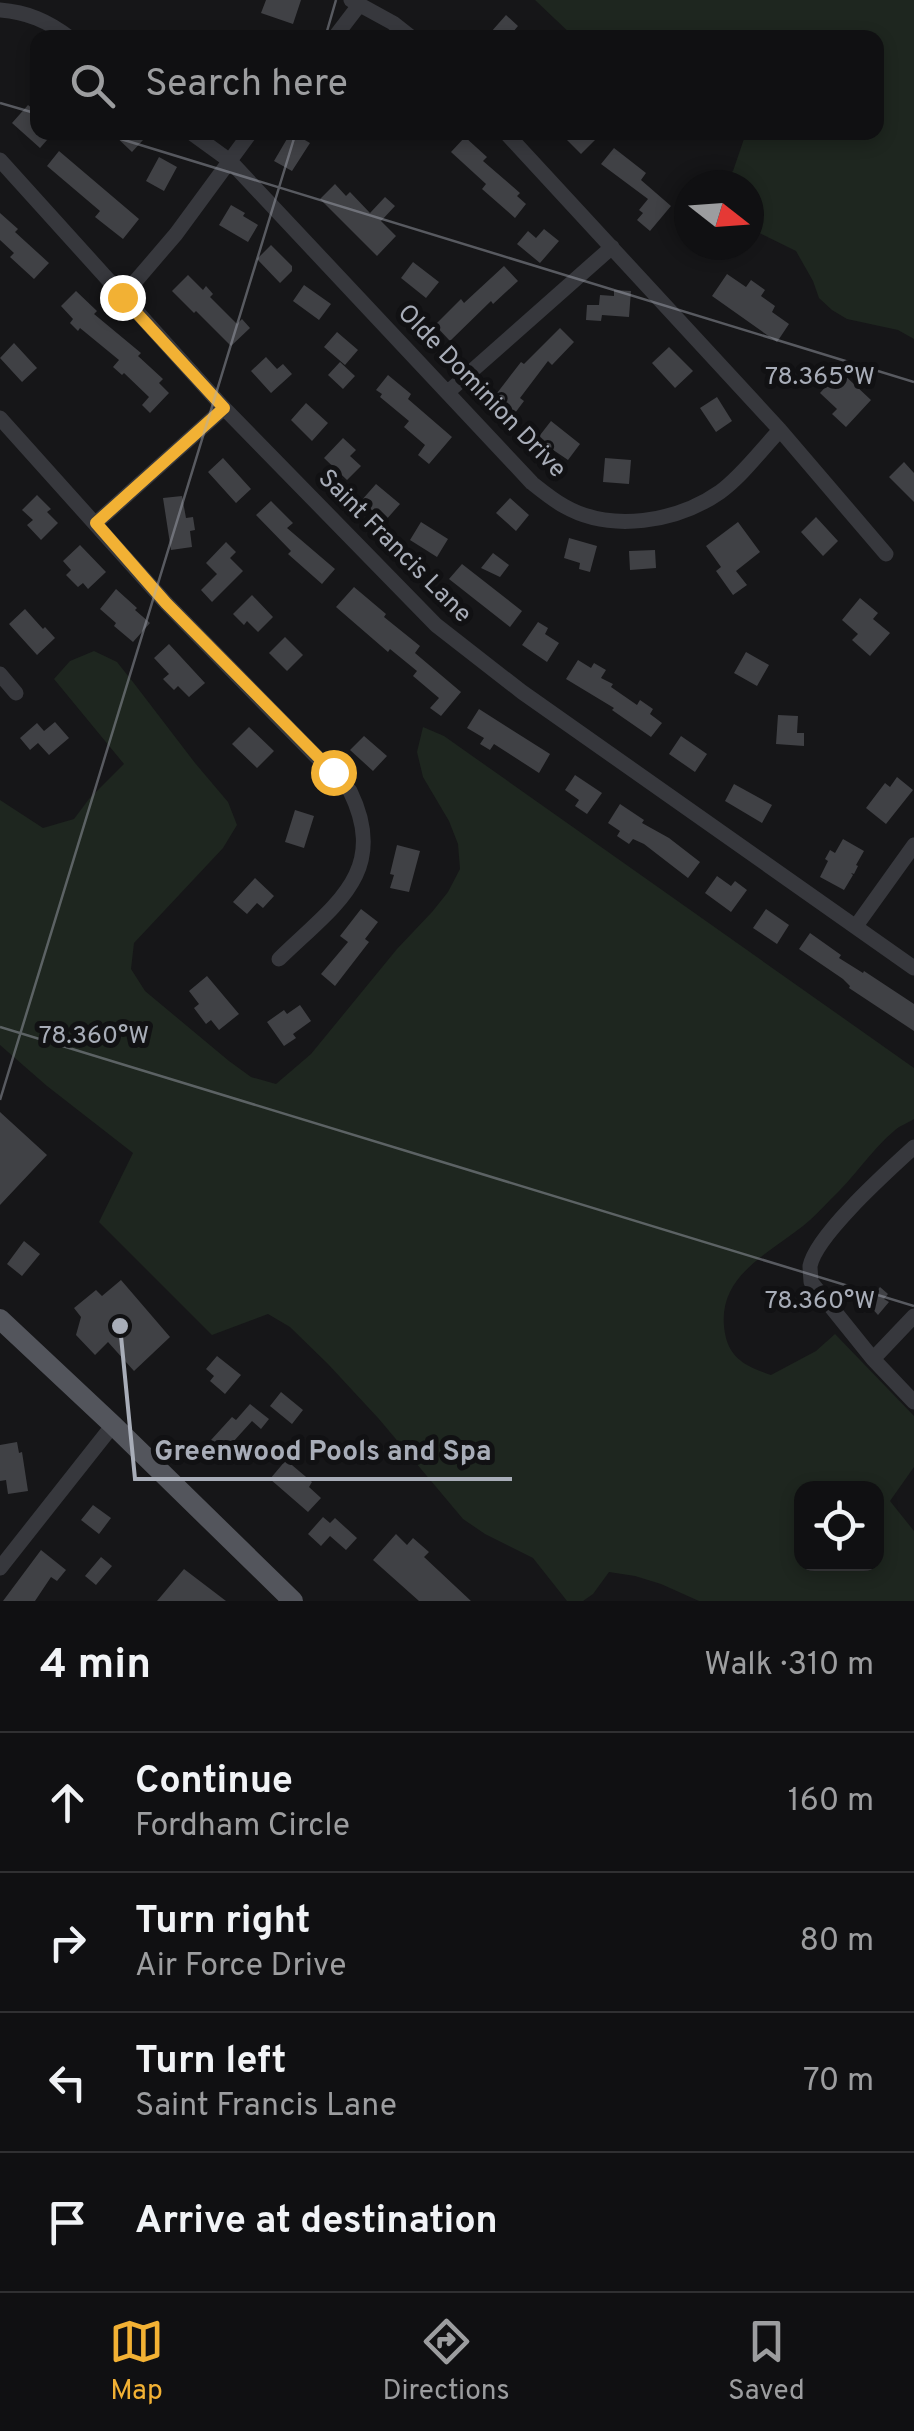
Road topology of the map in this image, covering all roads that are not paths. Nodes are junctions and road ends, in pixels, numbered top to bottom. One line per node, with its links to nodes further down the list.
1 (356, 2): 4 (street); 5 (street)
2 (0, 10): 3 (street)
3 (57, 30)
4 (339, 30)
5 (402, 30)
6 (201, 140): 10 (street, Olde Dominion Drive)
7 (245, 140): 10 (street)
8 (512, 140): 11 (street)
9 (0, 160): 12 (street, Saint Francis Lane)
10 (230, 162): 12 (street); 13 (street, Olde Dominion Drive)
11 (612, 247): 13 (street); 16 (street)
12 (122, 297): 14 (street, Saint Francis Lane)
13 (448, 392): 16 (street, Olde Dominion Drive)
14 (224, 408): 17 (street); 22 (street, Saint Francis Lane)
15 (0, 418): 17 (street)
16 (780, 430): 18 (street)
17 (96, 523): 23 (street)
18 (886, 554)
19 (0, 674): 20 (street)
20 (16, 693)
21 (914, 845): 22 (street)
22 (856, 926): 24 (street, Saint Francis Lane)
23 (278, 959)
24 (914, 968)
25 (914, 1147): 28 (street)
26 (914, 1316): 28 (street)
27 (0, 1319): 30 (main road)
28 (873, 1360): 29 (street)
29 (914, 1402)
30 (113, 1425): 31 (street); 32 (main road)
31 (0, 1568)
32 (293, 1601)

